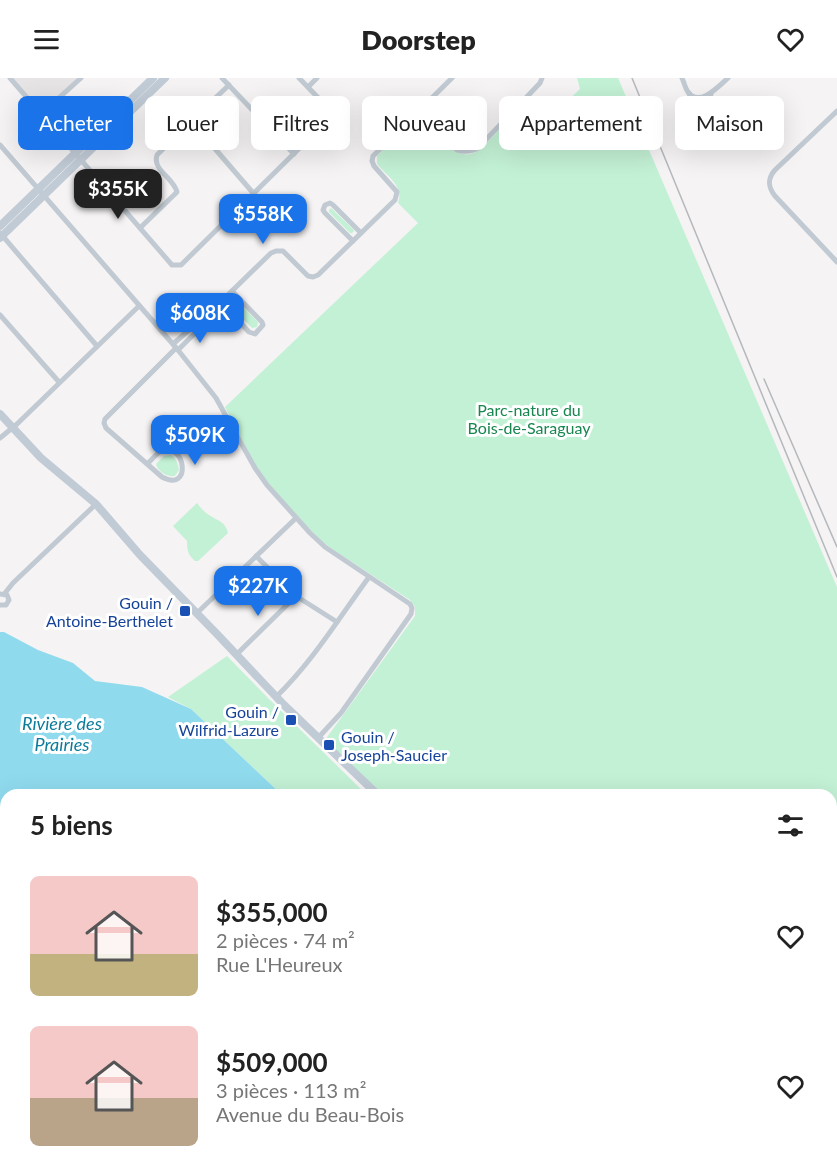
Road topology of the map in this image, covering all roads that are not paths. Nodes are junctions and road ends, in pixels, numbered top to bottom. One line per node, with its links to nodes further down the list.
1 (10, 78): 16 (street)
2 (81, 78): 17 (street)
3 (153, 78): 32 (street)
4 (165, 78): 32 (street)
5 (222, 78): 12 (street)
6 (299, 78): 13 (street)
7 (317, 78): 13 (street)
8 (452, 78): 19 (street)
9 (542, 78): 21 (street)
10 (682, 78): 14 (street)
11 (728, 78): 15 (street)
12 (229, 85): 18 (street); 30 (street)
13 (308, 87): 30 (street)
14 (689, 93): 15 (street); 15 (street)
15 (711, 94)
16 (26, 96)
17 (61, 96)
18 (217, 96)
19 (433, 96)
20 (837, 111): 40 (street)
21 (487, 139)
22 (0, 146): 29 (street)
23 (73, 150): 32 (street)
24 (162, 150): 36 (street)
25 (215, 150): 34 (street)
26 (379, 150): 37 (street)
27 (457, 150): 28 (street)
28 (475, 150)
29 (5, 151): 31 (street); 33 (street)
30 (294, 154): 34 (street)
31 (0, 156)
32 (78, 156): 33 (street); 36 (street)
33 (41, 193): 35 (street); 38 (street); 43 (street)
34 (254, 194): 36 (street)
35 (0, 226)
36 (140, 228)
37 (361, 233): 39 (street); 39 (street)
38 (1, 235): 45 (street)
39 (353, 241): 41 (street)
40 (837, 262)
41 (232, 291): 42 (street); 42 (street)
42 (221, 302): 46 (street)
43 (139, 306): 45 (street); 46 (street)
44 (0, 315): 47 (street)
45 (97, 346): 47 (street)
46 (176, 347): 51 (street); 53 (street)
47 (59, 382): 49 (street)
48 (0, 414): 49 (street)
49 (12, 427): 50 (street); 52 (street)
50 (0, 438)
51 (147, 464): 51 (street)
52 (96, 504): 56 (street); 59 (street)
53 (296, 518): 54 (street); 55 (street)
54 (256, 556): 57 (street); 59 (street)
55 (369, 577): 60 (street); 63 (street)
56 (2, 594): 58 (street)
57 (296, 596): 60 (street); 61 (street)
58 (0, 605)
59 (197, 613): 61 (street)
60 (337, 622): 62 (street)
61 (236, 655): 62 (street)
62 (276, 697): 63 (street)
63 (318, 738): 64 (street)
64 (372, 789)

